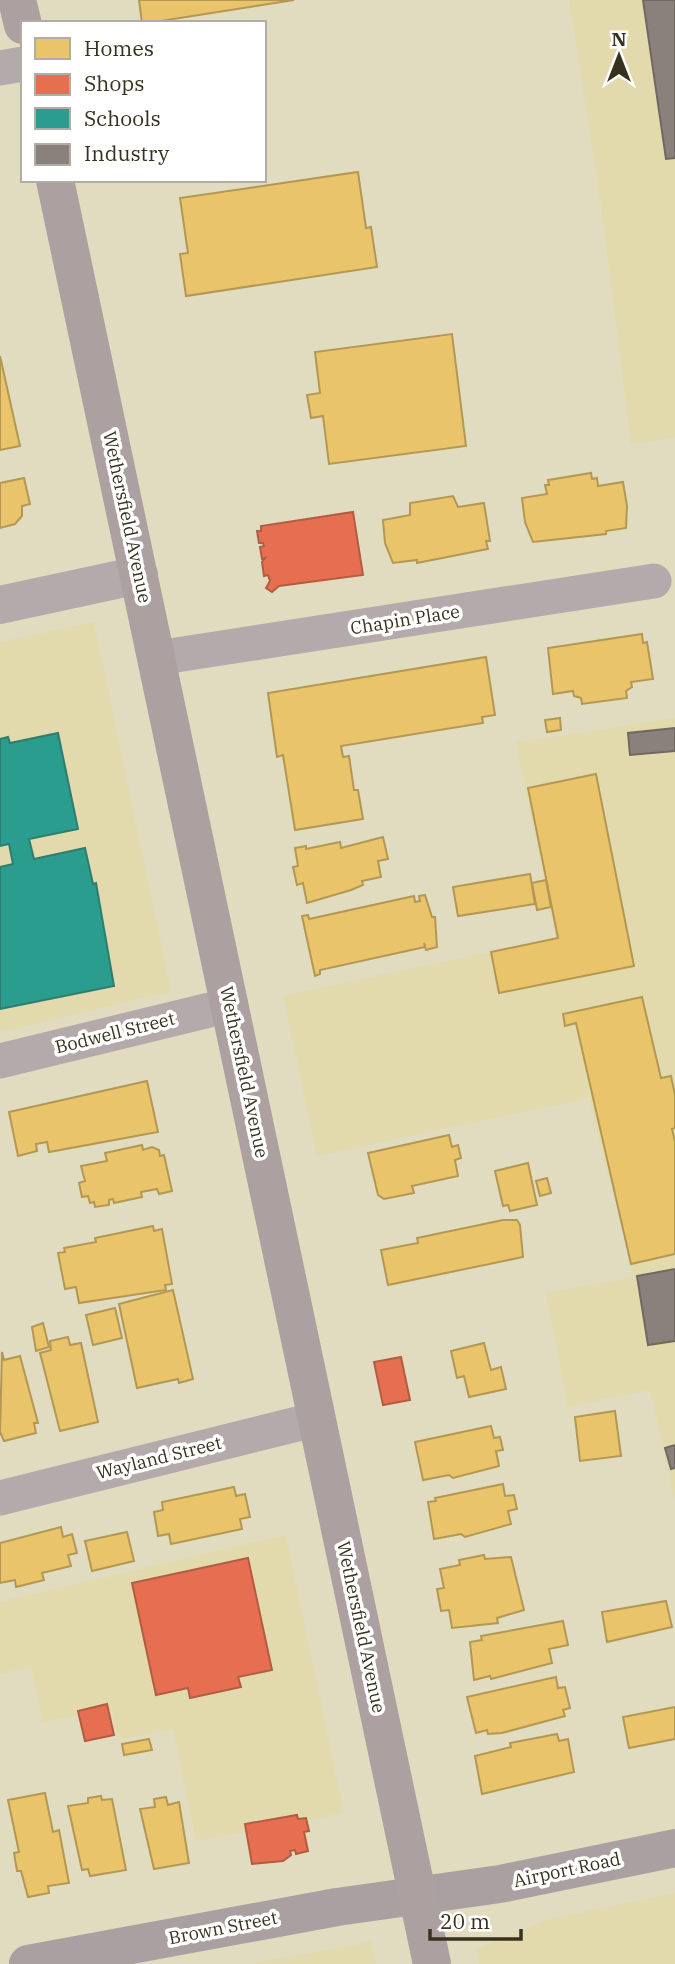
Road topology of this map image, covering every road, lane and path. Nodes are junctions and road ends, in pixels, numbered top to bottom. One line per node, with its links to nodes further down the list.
1 (17, 0): 2 (main road)
2 (22, 21)
3 (21, 64): 4 (street)
4 (0, 68)
5 (55, 182): 6 (main road, Wethersfield Avenue)
6 (139, 575): 8 (street); 9 (main road, Wethersfield Avenue)
7 (654, 581): 9 (street, Chapin Place)
8 (0, 605)
9 (157, 658): 10 (main road, Wethersfield Avenue)
10 (230, 1005): 11 (street, Bodwell Street); 12 (main road, Wethersfield Avenue)
11 (0, 1061)
12 (317, 1419): 13 (street, Wayland Street); 15 (main road, Wethersfield Avenue)
13 (0, 1498)
14 (675, 1848): 15 (main road, Airport Road)
15 (418, 1896): 16 (main road, Brown Street); 17 (main road, Wethersfield Avenue)
16 (28, 1964)
17 (432, 1964)

